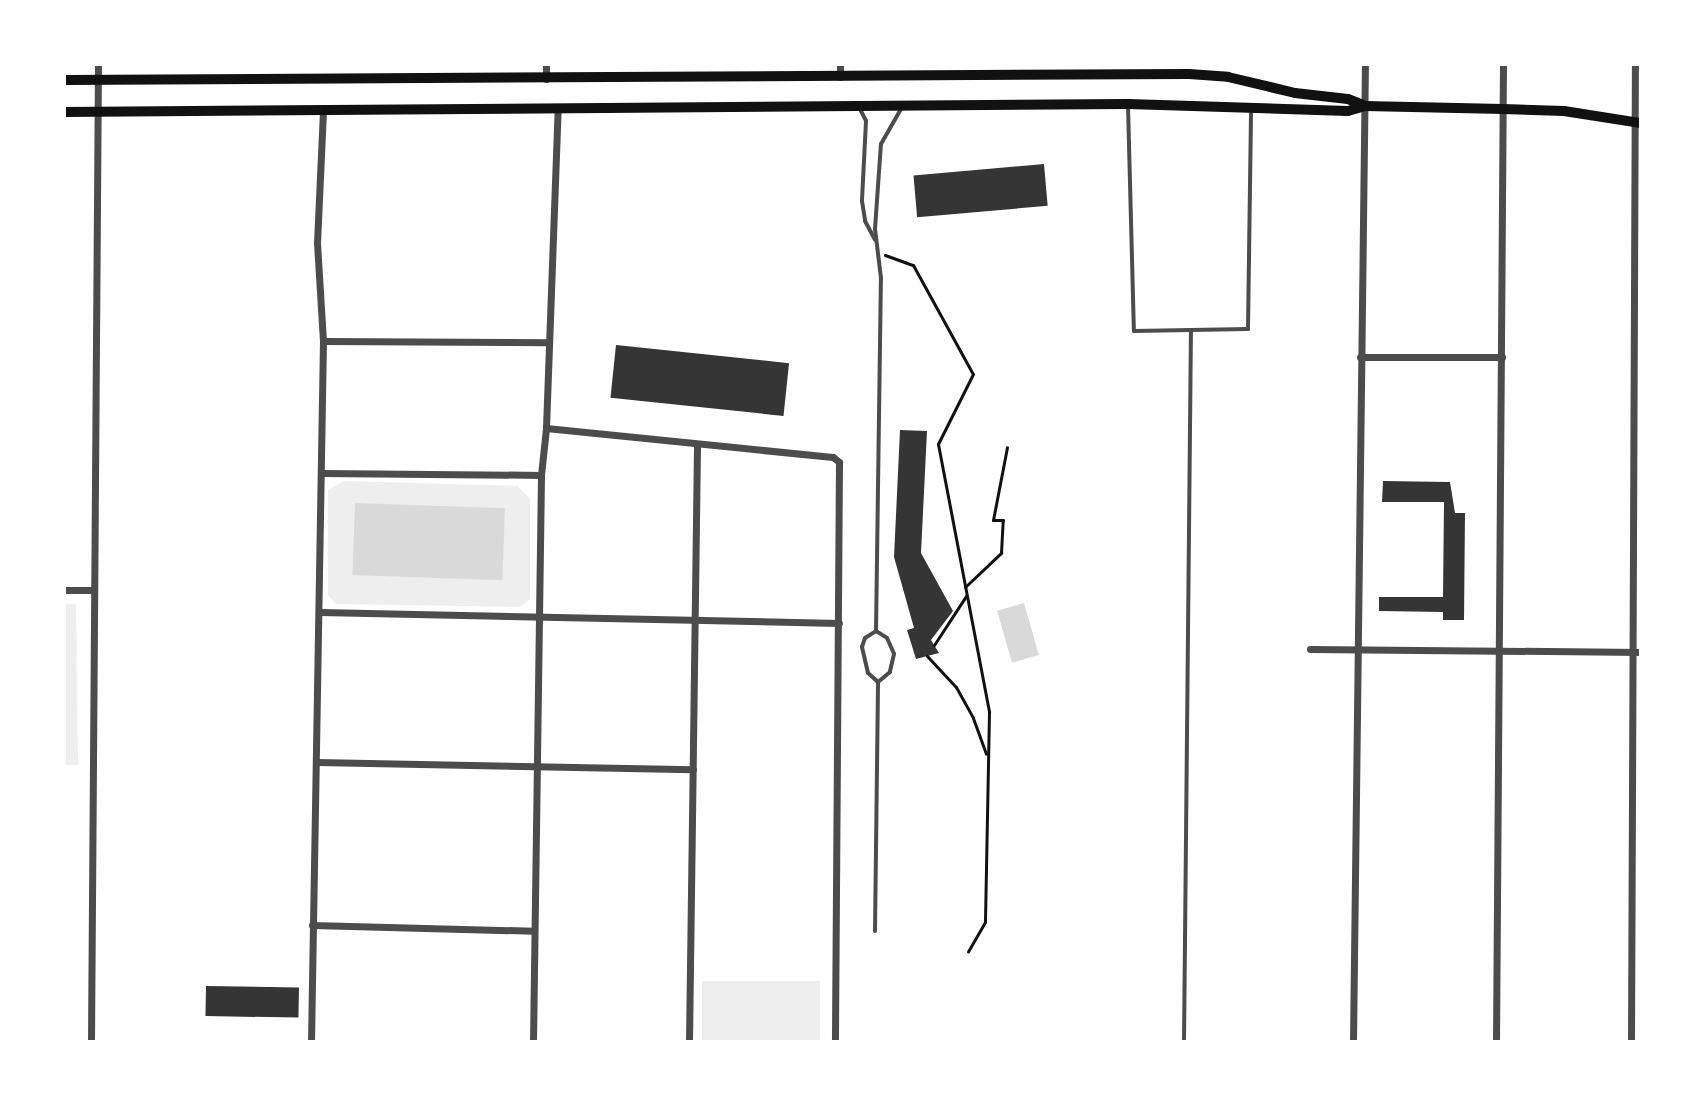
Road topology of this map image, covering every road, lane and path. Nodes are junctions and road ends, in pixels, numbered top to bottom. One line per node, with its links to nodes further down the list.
1 (98, 64): 12 (street)
2 (546, 64): 10 (street)
3 (840, 64): 9 (street)
4 (1365, 64): 14 (street)
5 (1503, 64): 19 (street)
6 (1635, 64): 23 (street)
7 (1073, 69): 8 (main road); 9 (main road)
8 (1088, 69): 14 (main road)
9 (840, 77): 10 (main road)
10 (546, 79): 12 (main road)
11 (64, 80): 12 (main road)
12 (98, 80): 22 (street)
13 (1128, 104): 16 (main road); 18 (main road); 27 (lane)
14 (1365, 106): 18 (main road); 19 (main road); 30 (street)
15 (858, 107): 16 (main road); 17 (main road); 24 (lane)
16 (902, 107): 24 (lane)
17 (558, 108): 20 (main road); 29 (street)
18 (1251, 108): 27 (lane)
19 (1503, 109): 23 (main road); 31 (street)
20 (323, 110): 22 (main road); 28 (street)
21 (64, 112): 22 (main road)
22 (98, 112): 40 (street)
23 (1638, 122): 26 (street)
24 (875, 240): 25 (lane)
25 (878, 253): 38 (path); 46 (lane)
26 (1638, 292): 37 (street)
27 (1191, 330): 70 (lane)
28 (323, 341): 29 (street); 35 (street)
29 (547, 342): 32 (street)
30 (1360, 357): 31 (street); 49 (street)
31 (1502, 357): 50 (street)
32 (546, 428): 33 (street); 36 (street)
33 (697, 444): 44 (street); 45 (street)
34 (1007, 447): 38 (path)
35 (322, 473): 36 (street); 42 (street)
36 (541, 475): 43 (street)
37 (1637, 543): 51 (street)
38 (965, 587): 41 (path)
39 (64, 590): 40 (street)
40 (94, 590): 65 (street)
41 (966, 596): 47 (path); 54 (path)
42 (320, 612): 43 (street); 55 (street)
43 (540, 616): 44 (street); 56 (street)
44 (694, 620): 45 (street); 57 (street)
45 (839, 623): 69 (street)
46 (876, 631): 53 (lane); 53 (lane)
47 (934, 645)
48 (1310, 649): 49 (street)
49 (1358, 649): 50 (street); 71 (street)
50 (1499, 651): 51 (street); 72 (street)
51 (1638, 652): 58 (street)
52 (927, 656): 54 (path)
53 (878, 682): 61 (lane)
54 (988, 759): 62 (path)
55 (317, 762): 56 (street); 59 (street)
56 (539, 765): 57 (street); 60 (street)
57 (693, 769): 68 (street)
58 (1637, 780): 63 (street)
59 (312, 925): 60 (street); 66 (street)
60 (534, 931): 67 (street)
61 (875, 931)
62 (968, 951)
63 (1631, 1030): 64 (street); 73 (street)
64 (1641, 1030)
65 (91, 1042)
66 (311, 1042)
67 (533, 1042)
68 (689, 1042)
69 (835, 1042)
70 (1184, 1042)
71 (1353, 1042)
72 (1496, 1042)
73 (1631, 1042)

